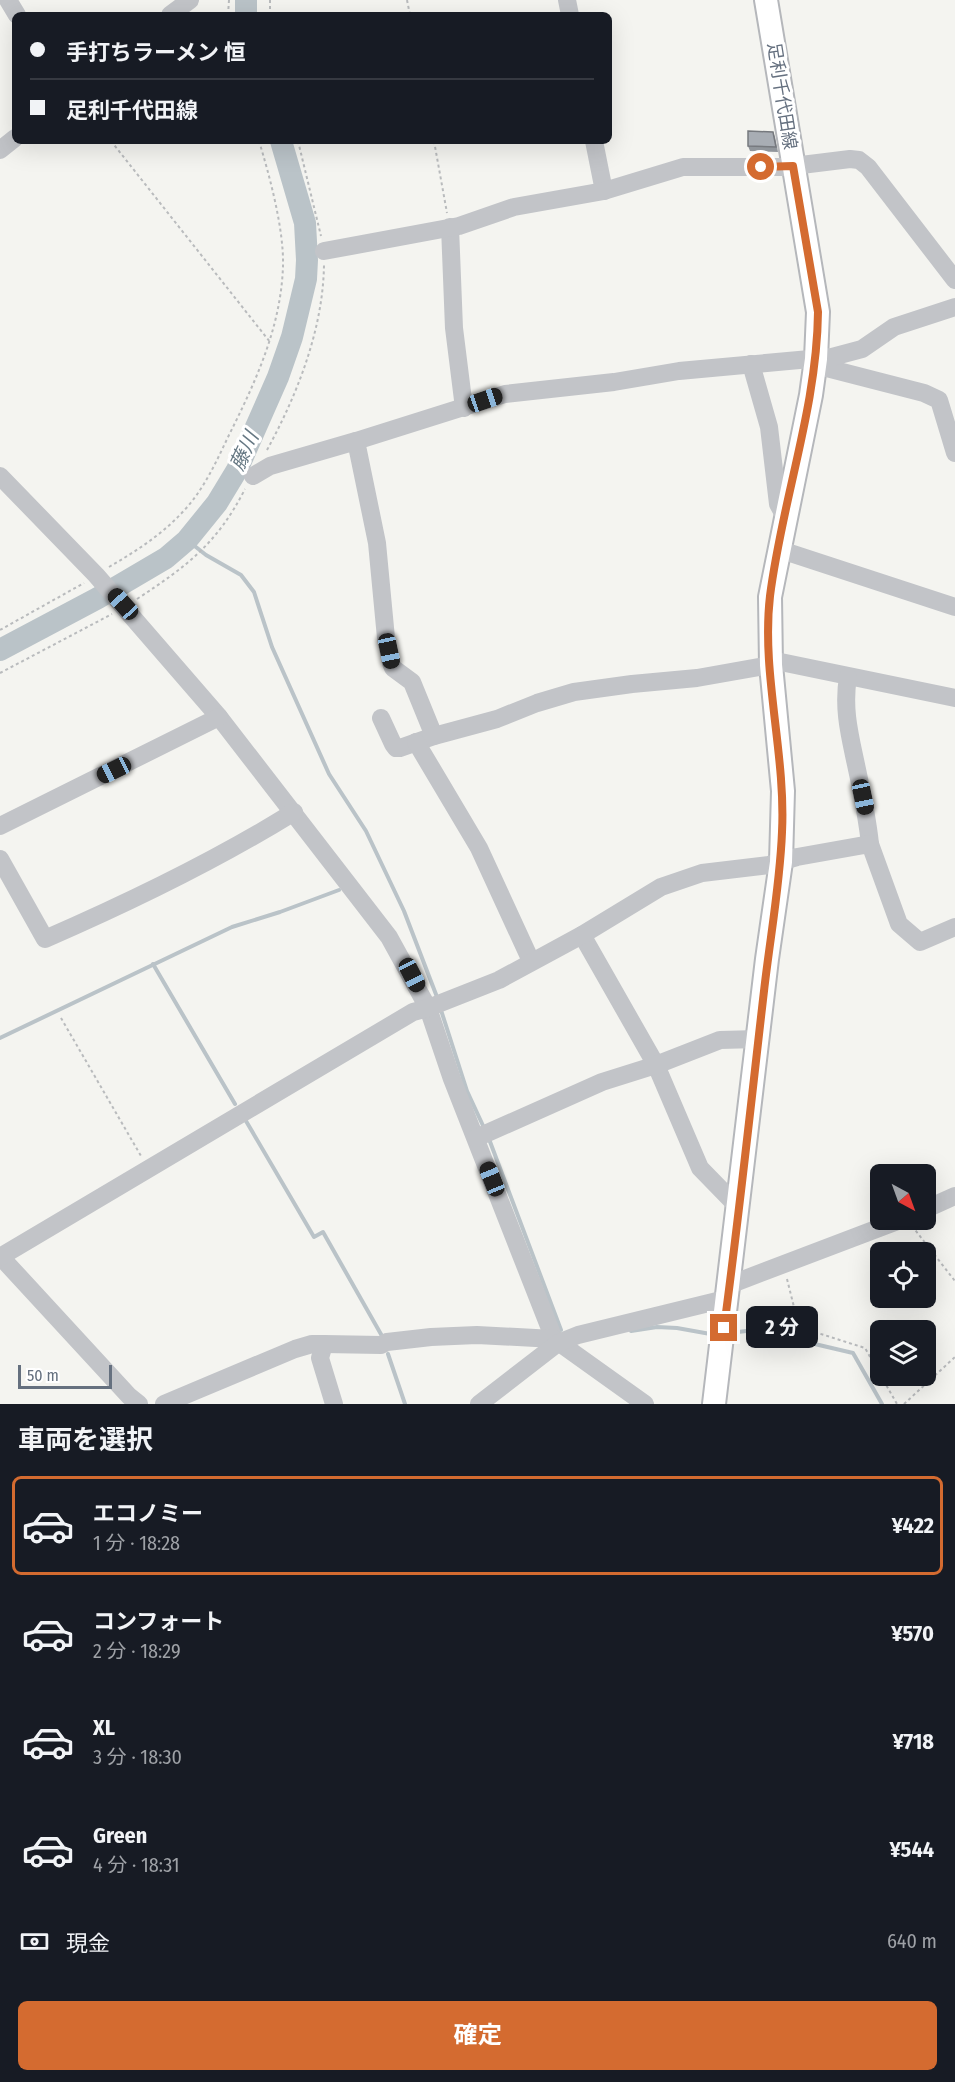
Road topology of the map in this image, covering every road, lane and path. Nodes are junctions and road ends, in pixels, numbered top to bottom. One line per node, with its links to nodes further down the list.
1 (766, 0): 9 (main road, 足利千代田線)
2 (12, 140): 8 (street)
3 (113, 144): 15 (path)
4 (260, 144): 15 (path)
5 (299, 144): 12 (path)
6 (435, 144): 11 (path)
7 (595, 144): 10 (street)
8 (0, 150)
9 (793, 166): 10 (street); 13 (street); 16 (main road, 足利千代田線)
10 (604, 191): 11 (street)
11 (450, 227): 12 (street); 18 (street)
12 (324, 251): 22 (path)
13 (955, 280)
14 (955, 307): 16 (street)
15 (270, 342): 25 (path)
16 (816, 362): 17 (street); 20 (street); 23 (main road, 足利千代田線)
17 (751, 364): 18 (street); 23 (street)
18 (464, 408): 19 (street)
19 (356, 441): 22 (street); 35 (street)
20 (955, 453)
21 (0, 476): 25 (street)
22 (253, 476): 26 (path)
23 (785, 517): 24 (main road, 足利千代田線)
24 (778, 549): 27 (street); 29 (main road, 足利千代田線)
25 (98, 576): 26 (street); 28 (path)
26 (124, 605): 30 (path); 33 (street)
27 (955, 607)
28 (0, 630)
29 (771, 663): 31 (street); 35 (street); 41 (main road, 足利千代田線)
30 (0, 673)
31 (848, 677): 32 (street); 39 (street)
32 (955, 698)
33 (219, 717): 37 (street); 38 (street)
34 (381, 718): 36 (street)
35 (434, 736): 36 (street)
36 (416, 742): 44 (street)
37 (294, 812): 40 (street); 45 (street)
38 (0, 826)
39 (870, 844): 41 (street); 42 (street)
40 (0, 859)
41 (781, 862): 43 (street); 47 (main road, 足利千代田線)
42 (955, 927)
43 (582, 935): 44 (street); 48 (street)
44 (531, 961): 45 (street)
45 (429, 1008): 49 (street); 50 (street)
46 (61, 1018): 50 (path)
47 (758, 1039): 48 (street); 53 (main road, 足利千代田線)
48 (656, 1065): 49 (street); 53 (street)
49 (476, 1138): 60 (street)
50 (149, 1170): 56 (street)
51 (955, 1196): 52 (street)
52 (936, 1205)
53 (738, 1207): 59 (main road, 足利千代田線)
54 (874, 1230): 57 (street)
55 (915, 1230): 58 (path)
56 (0, 1256): 63 (street)
57 (780, 1266): 59 (street); 69 (path)
58 (955, 1281)
59 (728, 1293): 60 (street); 68 (main road, 足利千代田線)
60 (556, 1341): 61 (street); 66 (street); 67 (street)
61 (324, 1344): 64 (street); 65 (street)
62 (955, 1357): 70 (path)
63 (139, 1404)
64 (164, 1404)
65 (334, 1404)
66 (479, 1404)
67 (645, 1404)
68 (714, 1404)
69 (897, 1404)
70 (904, 1404)

